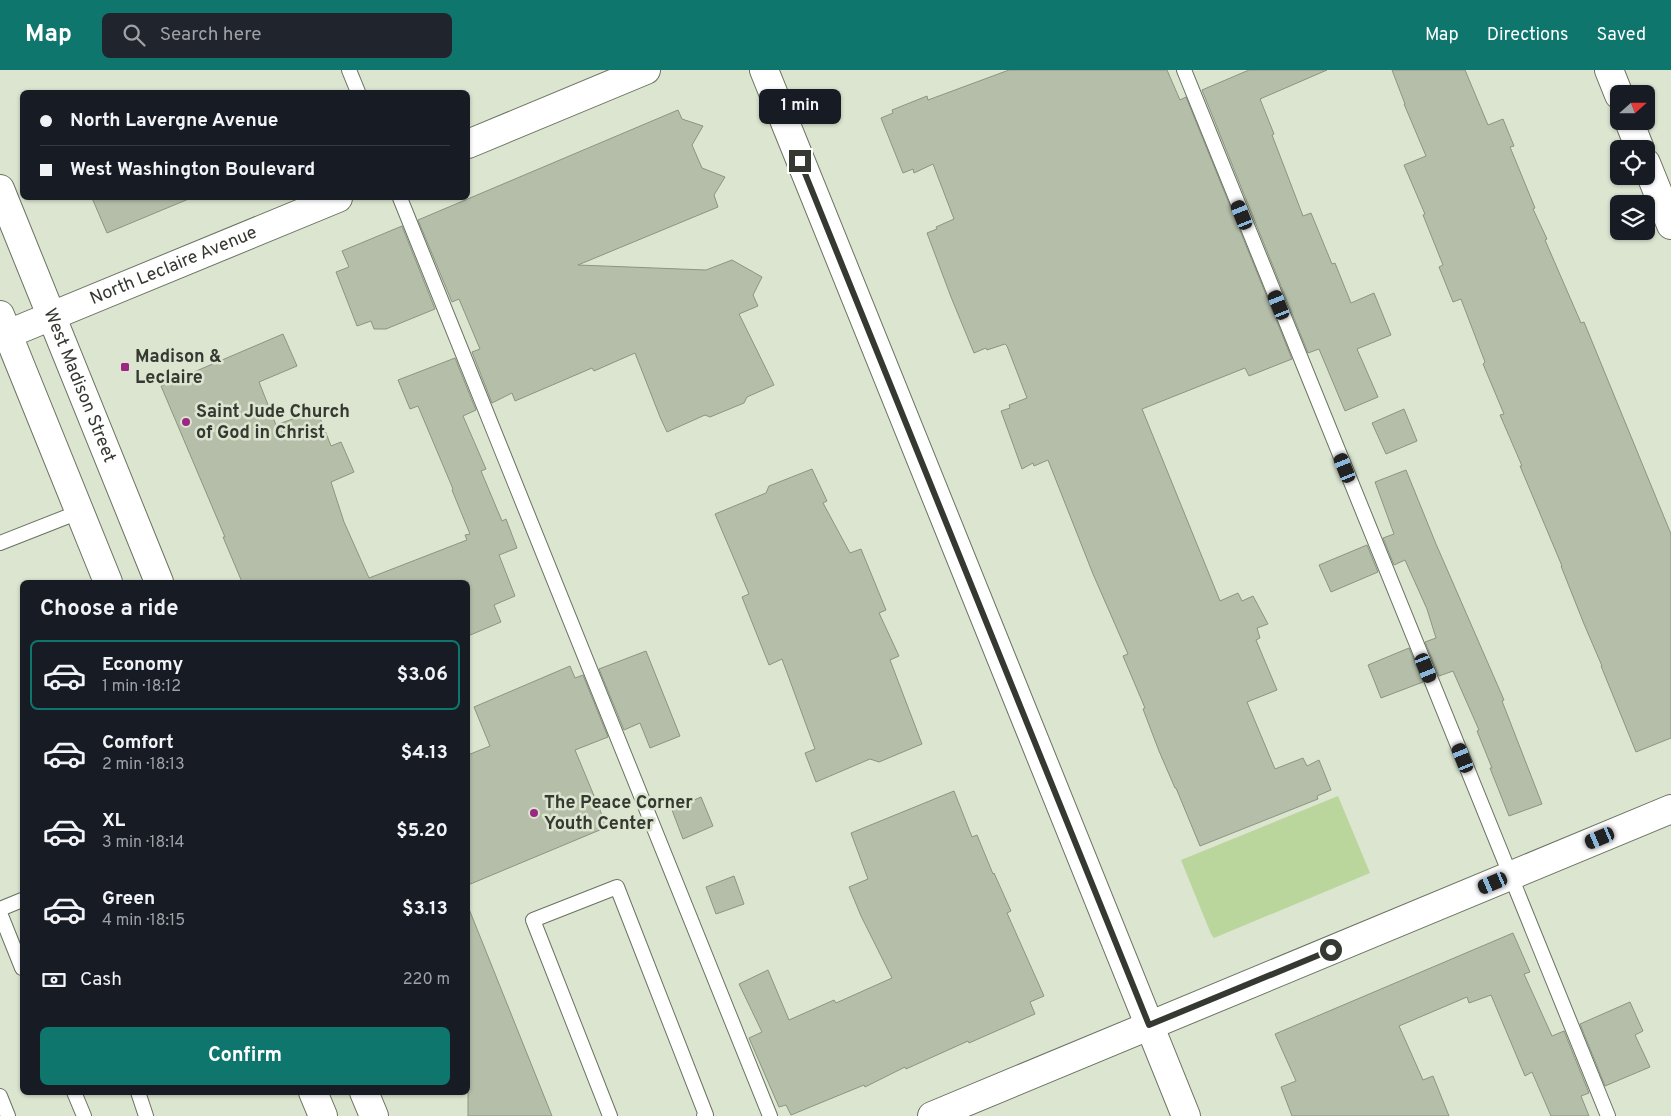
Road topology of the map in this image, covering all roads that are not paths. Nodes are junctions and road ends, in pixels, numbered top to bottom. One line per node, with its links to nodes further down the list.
1 (348, 70): 7 (lane)
2 (646, 70): 8 (street)
3 (764, 70): 26 (street)
4 (1184, 70): 21 (lane)
5 (1609, 70): 6 (street)
6 (1615, 85)
7 (357, 90)
8 (470, 143)
9 (1655, 185): 13 (street)
10 (0, 188): 14 (street, West Madison Street)
11 (333, 200): 14 (street, North Leclaire Avenue)
12 (401, 200): 39 (lane)
13 (1671, 225)
14 (51, 316): 15 (street, North Leclaire Avenue); 19 (street, West Madison Street)
15 (4, 325): 16 (street)
16 (79, 512): 17 (lane); 18 (street)
17 (0, 543)
18 (107, 580)
19 (158, 580)
20 (1671, 809): 21 (street)
21 (1511, 875): 26 (street); 42 (lane)
22 (20, 901): 23 (lane)
23 (0, 909)
24 (0, 913): 25 (lane)
25 (20, 963)
26 (1149, 1025): 40 (street); 41 (street)
27 (75, 1095): 33 (lane)
28 (139, 1095): 34 (lane)
29 (314, 1095): 35 (street)
30 (365, 1095): 36 (street)
31 (0, 1096): 32 (lane)
32 (8, 1116)
33 (84, 1116)
34 (146, 1116)
35 (323, 1116)
36 (374, 1116)
37 (610, 1116): 38 (lane)
38 (704, 1116)
39 (770, 1116)
40 (932, 1116)
41 (1186, 1116)
42 (1608, 1116)

